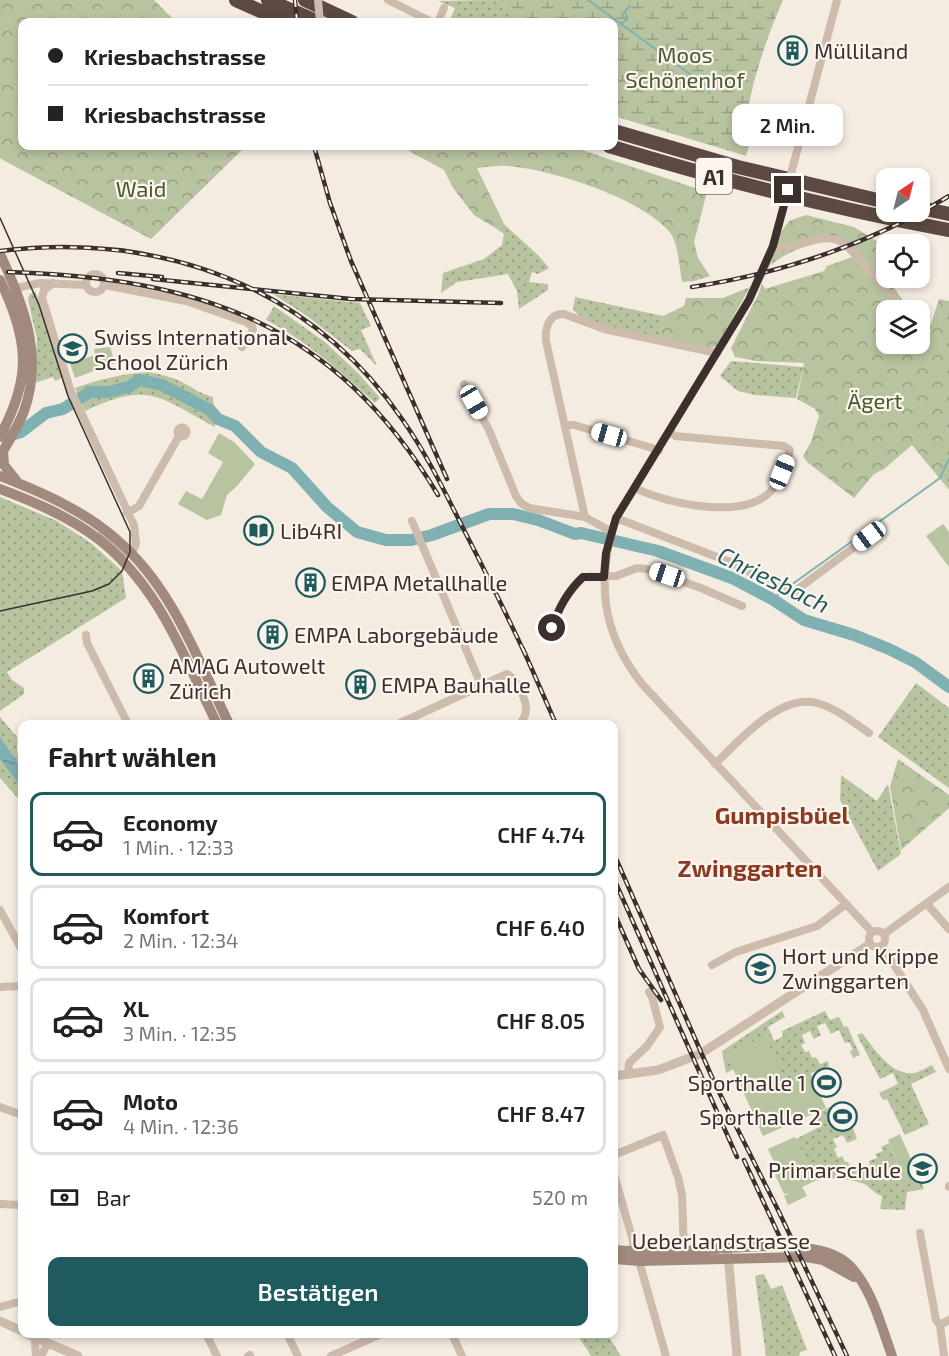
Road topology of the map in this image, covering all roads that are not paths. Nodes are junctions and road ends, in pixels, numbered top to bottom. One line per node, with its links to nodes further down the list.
1 (236, 0): 8 (highway)
2 (268, 0): 9 (highway)
3 (306, 0): 11 (highway)
4 (318, 0): 10 (street, bridge)
5 (388, 0): 12 (street)
6 (837, 0): 20 (street, bridge)
7 (444, 8): 13 (street)
8 (276, 18)
9 (310, 18)
10 (319, 18)
11 (344, 18)
12 (424, 18)
13 (440, 18)
14 (618, 132): 16 (highway, A1)
15 (618, 148): 19 (highway, A1)
16 (876, 200)
17 (930, 210): 18 (highway)
18 (949, 214)
19 (949, 230)
20 (773, 246): 27 (street); 29 (street)
21 (0, 254): 26 (main road)
22 (0, 280): 26 (main road)
23 (53, 283): 24 (street); 26 (street); 41 (street)
24 (86, 285): 25 (street); 25 (street)
25 (105, 285): 28 (street)
26 (11, 290): 33 (main road); 36 (main road)
27 (894, 300)
28 (242, 347)
29 (717, 353): 31 (street); 32 (street)
30 (464, 384): 42 (street)
31 (566, 425): 35 (street); 42 (street)
32 (670, 432): 35 (street); 39 (street)
33 (0, 436)
34 (179, 436): 41 (street)
35 (659, 450): 39 (street)
36 (1, 454): 38 (main road)
37 (0, 476): 38 (main road)
38 (21, 484): 48 (main road)
39 (635, 488): 43 (street)
40 (0, 489): 44 (main road)
41 (127, 513): 48 (street)
42 (585, 517): 46 (street)
43 (616, 518): 46 (street); 47 (street)
44 (70, 520): 48 (street); 55 (main road)
45 (412, 521): 53 (street)
46 (612, 533): 49 (street)
47 (869, 536)
48 (132, 553): 56 (main road)
49 (604, 577): 50 (street); 51 (street); 60 (street)
50 (742, 606)
51 (551, 633)
52 (86, 634): 54 (street)
53 (481, 685): 57 (street); 58 (street)
54 (126, 720)
55 (215, 720)
56 (227, 720)
57 (407, 720)
58 (522, 720)
59 (869, 733): 60 (street)
60 (715, 764): 62 (street)
61 (949, 887): 63 (street)
62 (846, 904): 66 (street); 71 (street)
63 (927, 904): 65 (street); 67 (street)
64 (0, 910): 68 (street)
65 (949, 929)
66 (872, 932): 67 (street); 69 (street)
67 (884, 934): 70 (street)
68 (18, 943)
69 (870, 944): 70 (street); 76 (street)
70 (882, 946): 75 (street)
71 (712, 965)
72 (18, 986): 73 (street)
73 (0, 987)
74 (649, 992): 76 (street)
75 (949, 1069)
76 (628, 1075): 77 (street)
77 (618, 1076)
78 (0, 1107): 79 (street)
79 (18, 1114)
80 (618, 1153): 85 (street)
81 (618, 1187): 88 (street)
82 (0, 1204): 83 (street)
83 (18, 1205)
84 (920, 1233): 94 (street)
85 (684, 1251): 87 (main road, Ueberlandstrasse); 88 (main road, Ueberlandstrasse)
86 (618, 1252): 88 (main road, Ueberlandstrasse)
87 (728, 1253): 88 (main road, Ueberlandstrasse); 110 (street); 111 (main road, Ueberlandstrasse)
88 (638, 1259): 89 (main road, Ueberlandstrasse); 109 (street)
89 (618, 1260)
90 (18, 1302): 91 (street)
91 (0, 1307)
92 (949, 1320): 94 (street)
93 (0, 1321): 95 (street)
94 (940, 1325): 112 (street)
95 (18, 1330)
96 (37, 1338): 101 (street); 102 (street)
97 (208, 1338): 105 (street)
98 (289, 1338): 106 (street)
99 (372, 1338): 107 (street)
100 (454, 1338): 108 (street)
101 (48, 1342): 103 (street); 104 (street)
102 (36, 1356)
103 (40, 1356)
104 (78, 1356)
105 (216, 1356)
106 (298, 1356)
107 (331, 1356)
108 (462, 1356)
109 (666, 1356)
110 (737, 1356)
111 (892, 1356)
112 (944, 1356)

